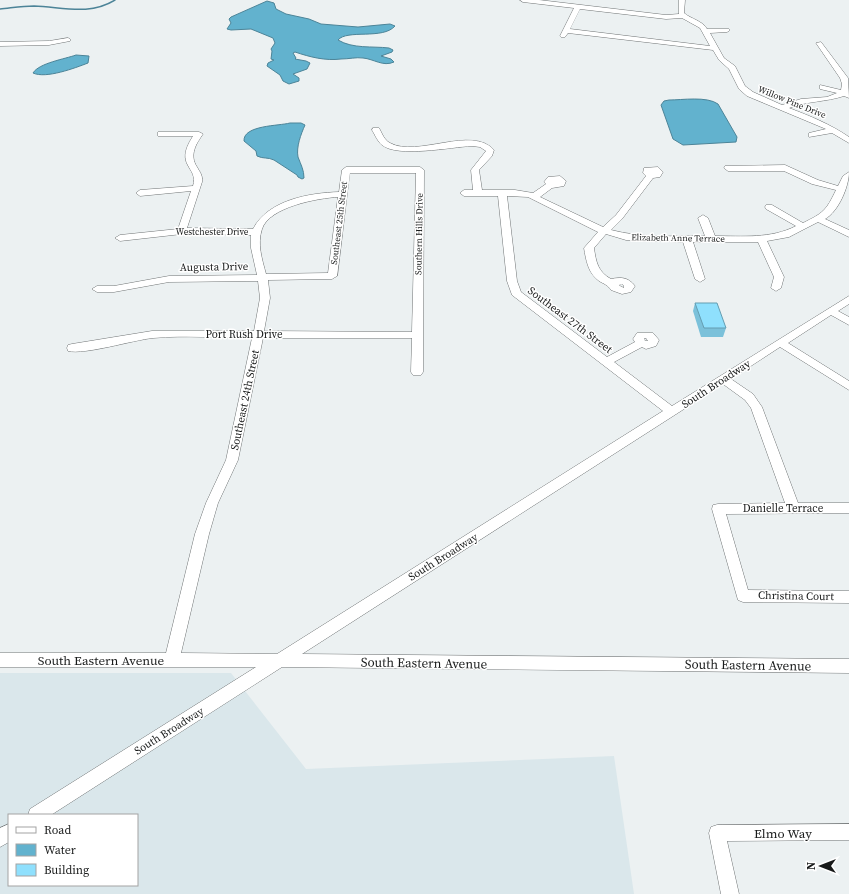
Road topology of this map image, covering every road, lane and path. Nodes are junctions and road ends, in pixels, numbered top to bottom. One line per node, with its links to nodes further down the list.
1 (523, 0): 3 (street)
2 (682, 0): 4 (street)
3 (578, 6): 4 (street); 10 (street)
4 (684, 16): 6 (street, Willow Pine Drive)
5 (727, 30): 6 (street)
6 (706, 31): 10 (street, Willow Pine Drive)
7 (68, 40): 9 (street)
8 (819, 43): 12 (street)
9 (0, 44)
10 (715, 48): 13 (street, Willow Pine Drive)
11 (824, 86): 12 (street)
12 (847, 95): 13 (street)
13 (784, 107): 15 (street, Willow Pine Drive)
14 (376, 130): 29 (street)
15 (833, 130): 17 (street); 18 (street, Willow Pine Drive)
16 (161, 134): 24 (street)
17 (812, 134)
18 (849, 141)
19 (728, 168): 25 (street)
20 (346, 170): 27 (street, Southeast 25th Street); 54 (street, Southern Hills Drive)
21 (651, 175): 37 (street)
22 (849, 175): 25 (street, Elizabeth Anne Terrace)
23 (552, 185): 31 (street)
24 (196, 188): 26 (street); 36 (street)
25 (841, 189): 34 (street, Elizabeth Anne Terrace)
26 (140, 193)
27 (342, 194): 38 (street); 44 (street, Southeast 25th Street)
28 (464, 194): 29 (street, Elizabeth Anne Terrace)
29 (478, 194): 30 (street, Elizabeth Anne Terrace)
30 (502, 194): 31 (street, Elizabeth Anne Terrace); 58 (street, Southeast 27th Street)
31 (534, 197): 37 (street, Elizabeth Anne Terrace)
32 (769, 207): 35 (street)
33 (703, 218): 42 (street)
34 (818, 219): 35 (street, Elizabeth Anne Terrace); 39 (street)
35 (803, 227): 43 (street, Elizabeth Anne Terrace)
36 (182, 230): 38 (street, Westchester Drive); 40 (street, Westchester Drive)
37 (604, 231): 41 (street, Elizabeth Anne Terrace); 47 (street)
38 (257, 232): 45 (street, Southeast 24th Street)
39 (849, 234)
40 (120, 238)
41 (687, 239): 42 (street, Elizabeth Anne Terrace); 46 (street)
42 (711, 239): 43 (street, Elizabeth Anne Terrace)
43 (761, 239): 48 (street)
44 (332, 276): 45 (street, Augusta Drive)
45 (262, 278): 49 (street, Augusta Drive); 53 (street, Southeast 24th Street)
46 (700, 279)
47 (614, 284)
48 (776, 288)
49 (97, 289)
50 (849, 299): 51 (street, South Broadway)
51 (831, 311): 52 (street); 56 (street, South Broadway)
52 (849, 322)
53 (258, 334): 54 (street, Port Rush Drive); 57 (street, Port Rush Drive); 68 (street, Southeast 24th Street)
54 (418, 335): 59 (street, Southern Hills Drive)
55 (641, 343): 58 (street)
56 (781, 343): 60 (street, South Broadway); 61 (street)
57 (72, 348)
58 (606, 362): 62 (street, Southeast 27th Street)
59 (417, 372)
60 (723, 379): 62 (street, South Broadway); 63 (street)
61 (849, 386)
62 (672, 412): 69 (street, South Broadway)
63 (793, 508): 64 (street, Danielle Terrace); 65 (street, Danielle Terrace)
64 (849, 508)
65 (743, 596): 66 (street, Christina Court)
66 (849, 597)
67 (0, 660): 68 (street, South Eastern Avenue)
68 (172, 660): 69 (street, South Eastern Avenue)
69 (278, 661): 70 (street, South Eastern Avenue); 71 (street, South Broadway)
70 (849, 666)
71 (38, 814)
72 (849, 832): 73 (street, Elmo Way)
73 (730, 894)

